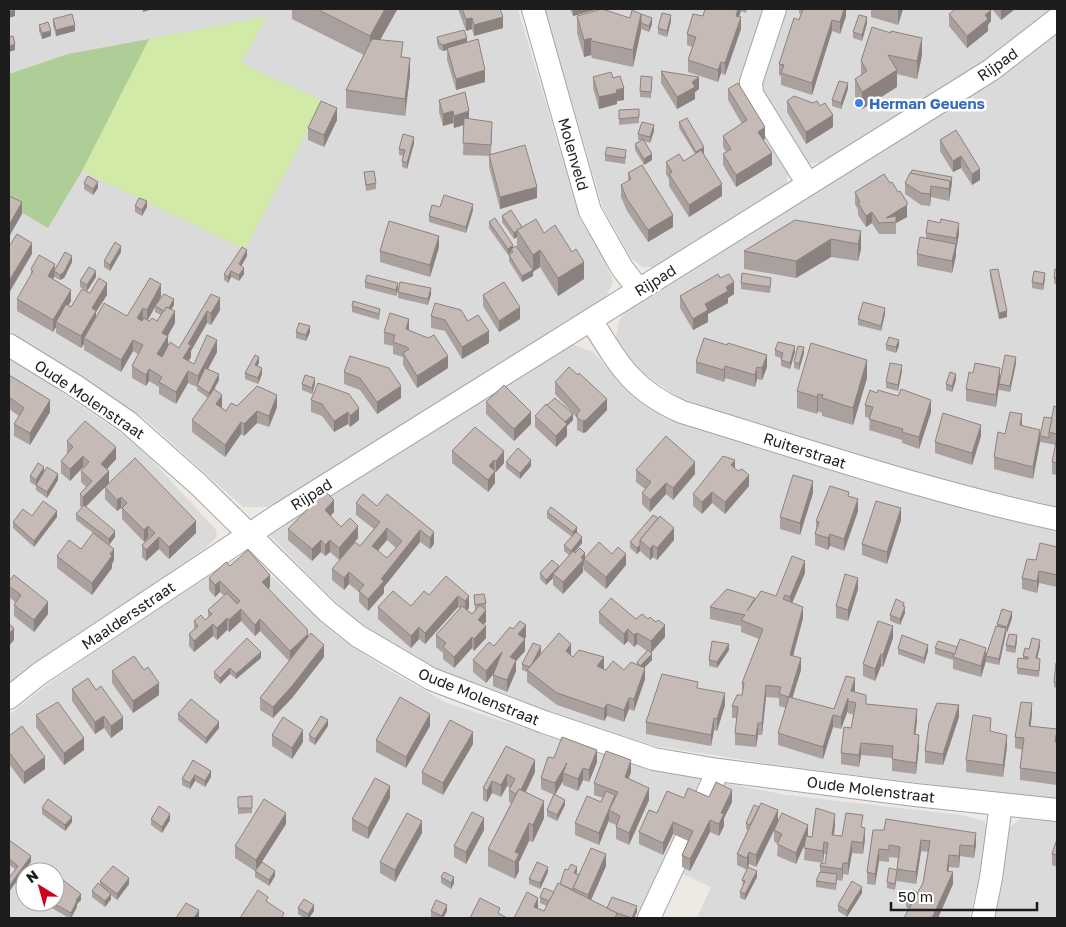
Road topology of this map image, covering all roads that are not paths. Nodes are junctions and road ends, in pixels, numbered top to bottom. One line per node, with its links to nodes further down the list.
1 (533, 9): 5 (street, Molenveld)
2 (775, 9): 4 (street)
3 (1057, 20): 4 (street, Rijpad)
4 (808, 184): 5 (street, Rijpad)
5 (639, 290): 6 (street, Rijpad)
6 (591, 320): 8 (street, Ruiterstraat); 9 (street, Rijpad)
7 (9, 345): 9 (street, Oude Molenstraat)
8 (1057, 519)
9 (249, 535): 10 (street, Maaldersstraat); 11 (street, Oude Molenstraat)
10 (9, 698)
11 (718, 770): 12 (street, Oude Molenstraat); 13 (street)
12 (1001, 804): 14 (street, Oude Molenstraat); 17 (street)
13 (702, 806)
14 (1057, 810)
15 (686, 840): 16 (street)
16 (649, 918)
17 (982, 918)

